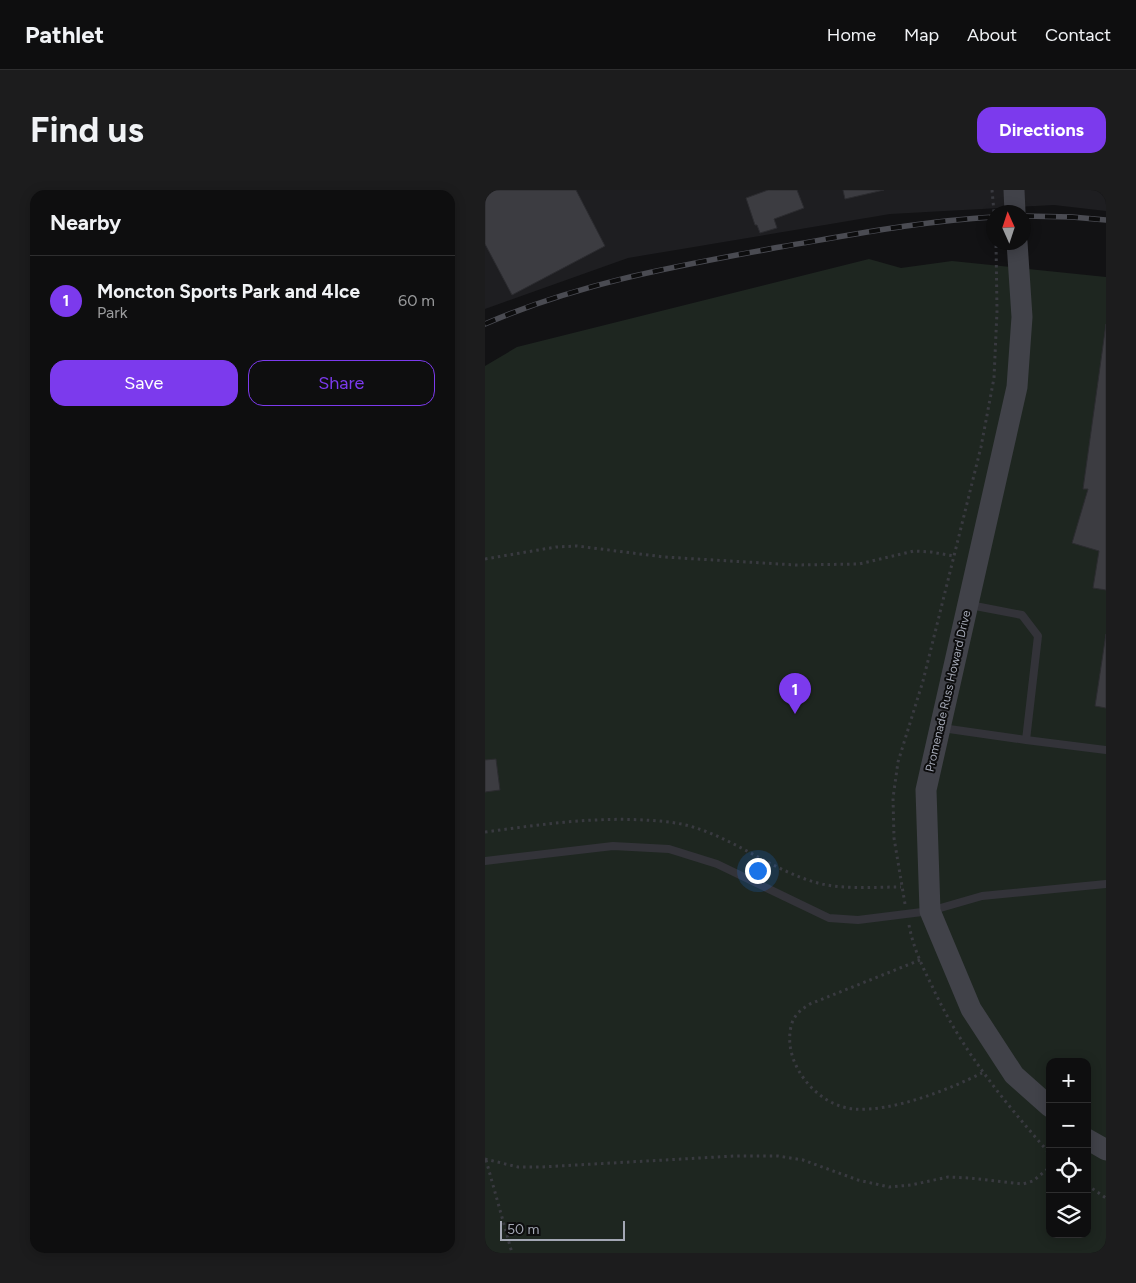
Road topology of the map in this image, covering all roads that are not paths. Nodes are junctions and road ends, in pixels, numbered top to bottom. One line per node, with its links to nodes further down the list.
1 (1013, 190): 2 (street)
2 (1014, 205)
3 (1017, 250): 4 (street, Promenade Russ Howard Drive)
4 (968, 605): 5 (street, Promenade Russ Howard Drive); 6 (lane)
5 (940, 728): 6 (lane); 10 (street, Promenade Russ Howard Drive)
6 (1026, 740): 7 (lane)
7 (1106, 750)
8 (485, 861): 10 (lane)
9 (1106, 884): 10 (lane)
10 (930, 911): 11 (street, Promenade Russ Howard Drive)
11 (1046, 1103)
12 (1091, 1141): 13 (street)
13 (1106, 1150)

